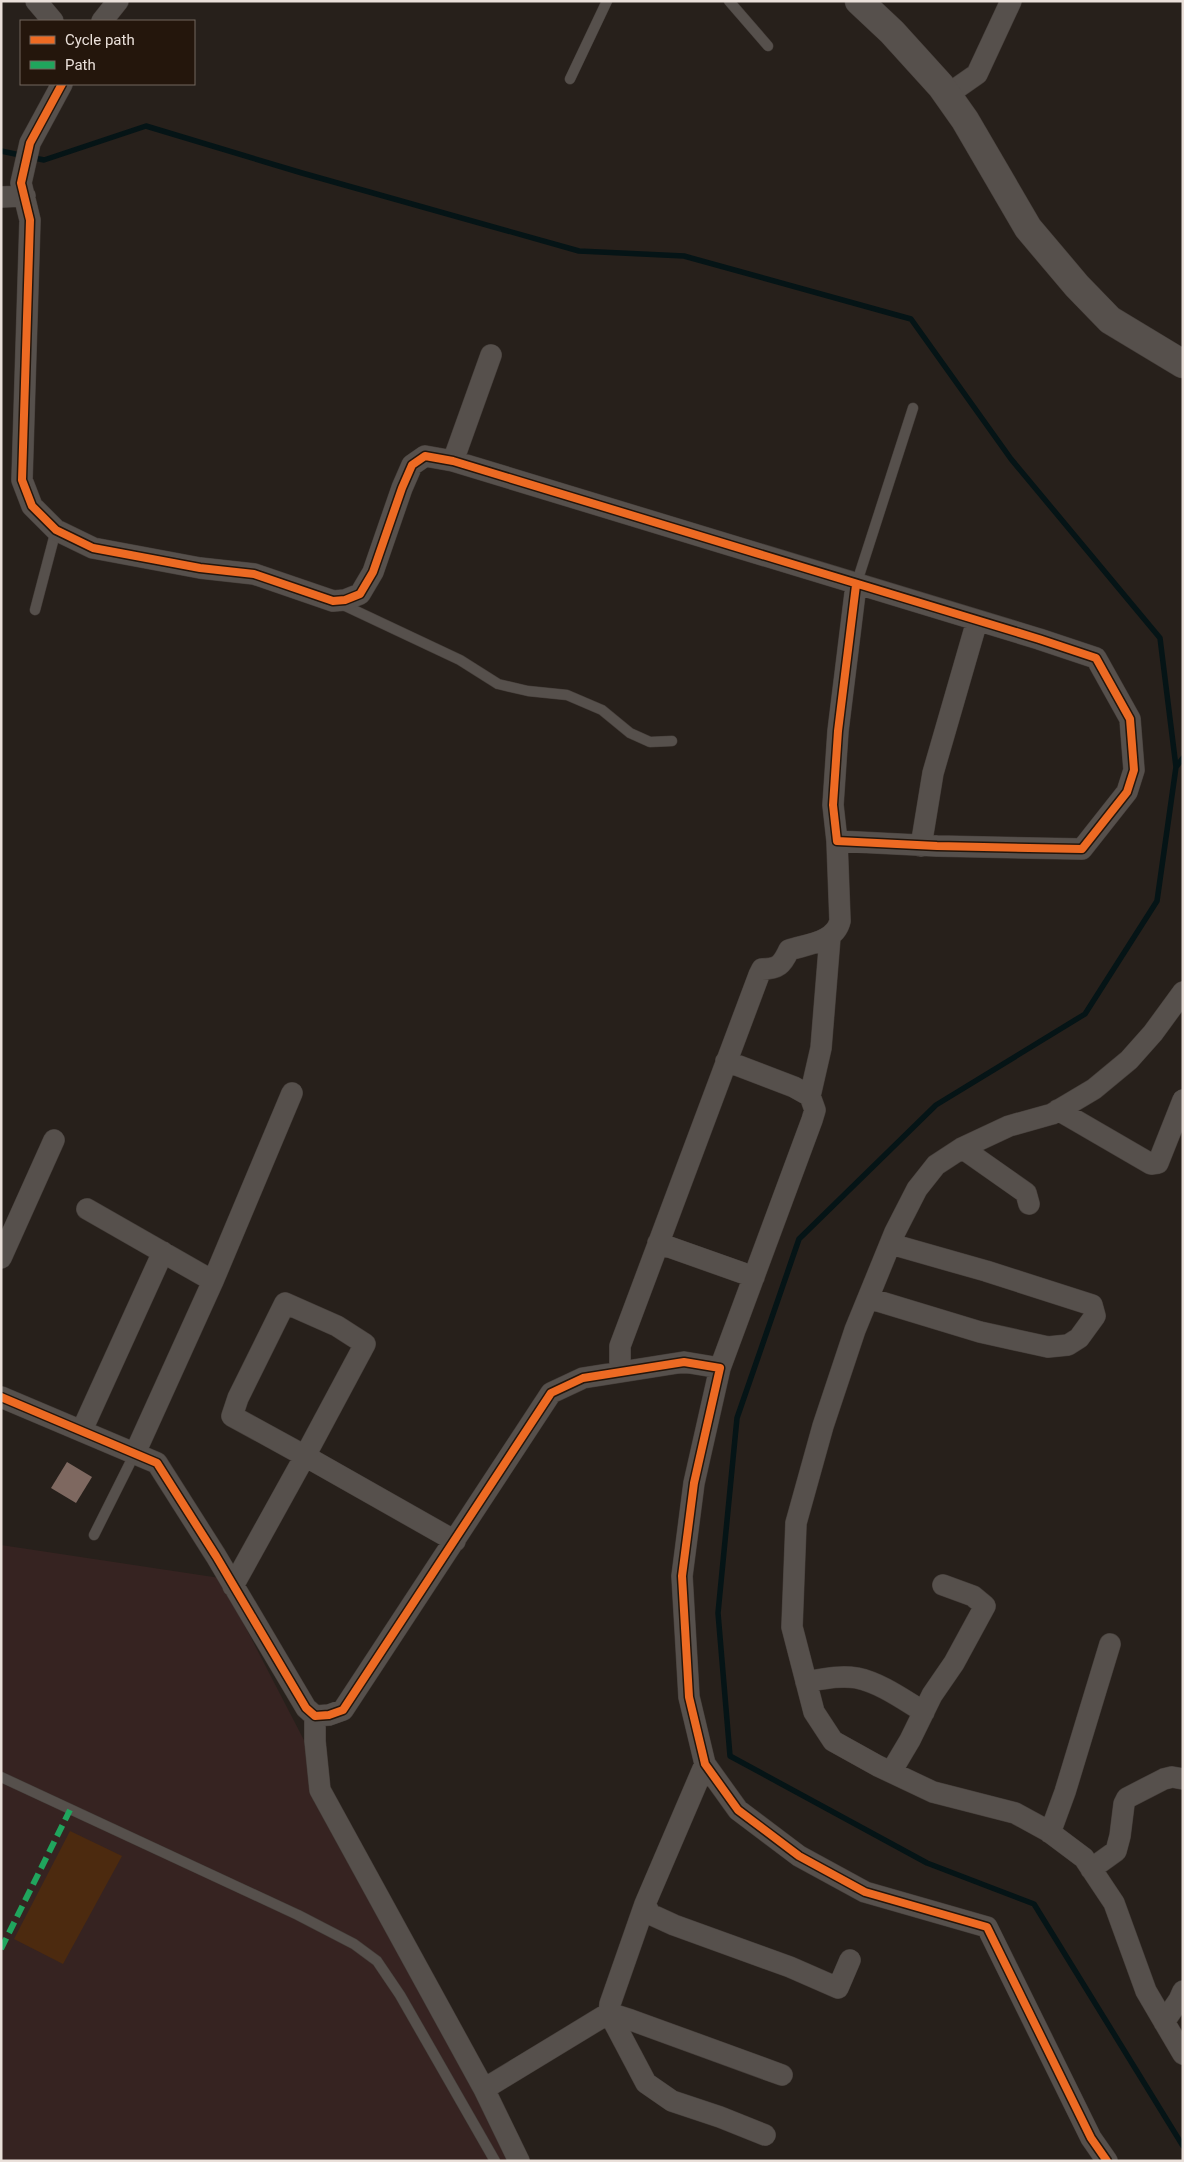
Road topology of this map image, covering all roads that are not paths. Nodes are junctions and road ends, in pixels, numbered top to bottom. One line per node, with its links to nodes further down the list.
1 (36, 1): 8 (street)
2 (118, 1): 9 (street)
3 (607, 1): 11 (lane)
4 (729, 1): 10 (lane)
5 (859, 1): 13 (street)
6 (876, 1): 13 (street)
7 (1011, 1): 13 (street)
8 (52, 20)
9 (103, 20)
10 (768, 46)
11 (570, 79)
12 (61, 85): 14 (street)
13 (951, 90): 16 (street); 18 (street)
14 (23, 190): 15 (street); 21 (street)
15 (1, 197)
16 (1183, 350)
17 (490, 355): 20 (street)
18 (1183, 364)
19 (913, 408): 22 (lane)
20 (453, 461): 22 (street); 23 (street)
21 (56, 530): 23 (street); 24 (lane)
22 (856, 585): 25 (street); 27 (street)
23 (333, 601): 26 (lane)
24 (35, 610)
25 (977, 620): 28 (street); 28 (street)
26 (672, 741)
27 (838, 841): 28 (street); 29 (street)
28 (921, 846)
29 (830, 937): 31 (street); 33 (street)
30 (1183, 992): 35 (street)
31 (726, 1061): 33 (street); 40 (street)
32 (292, 1093): 45 (street)
33 (810, 1096): 44 (street)
34 (1183, 1100): 35 (street)
35 (1058, 1110): 37 (street)
36 (54, 1140): 43 (street)
37 (962, 1148): 38 (street); 41 (street)
38 (1029, 1204)
39 (87, 1208): 42 (street)
40 (658, 1244): 44 (street); 48 (street)
41 (891, 1244): 46 (street); 46 (street)
42 (163, 1252): 45 (street); 50 (street)
43 (1, 1258)
44 (754, 1276): 47 (street)
45 (213, 1281): 51 (street)
46 (868, 1298): 58 (street)
47 (720, 1368): 48 (street); 61 (street)
48 (620, 1372): 54 (street)
49 (1, 1397): 50 (street)
50 (82, 1430): 51 (street)
51 (135, 1453): 53 (lane); 56 (street)
52 (305, 1456): 52 (street); 54 (street); 56 (street)
53 (94, 1535)
54 (455, 1541): 60 (street)
55 (943, 1585): 59 (street)
56 (234, 1586): 60 (street)
57 (1110, 1644): 65 (street)
58 (806, 1682): 59 (street); 62 (street)
59 (924, 1712): 62 (street)
60 (315, 1716): 74 (street)
61 (705, 1764): 67 (street); 78 (street)
62 (891, 1772): 65 (street)
63 (1, 1777): 76 (lane)
64 (1183, 1779): 66 (street)
65 (1050, 1833): 66 (street)
66 (1091, 1868): 71 (street)
67 (645, 1904): 68 (street); 70 (street)
68 (850, 1960)
69 (1183, 1991): 71 (street)
70 (609, 2014): 73 (street); 74 (street); 75 (street)
71 (1164, 2022): 72 (street)
72 (1183, 2054)
73 (782, 2075)
74 (484, 2089): 77 (street)
75 (765, 2135)
76 (495, 2161)
77 (519, 2161)
78 (1107, 2161)

